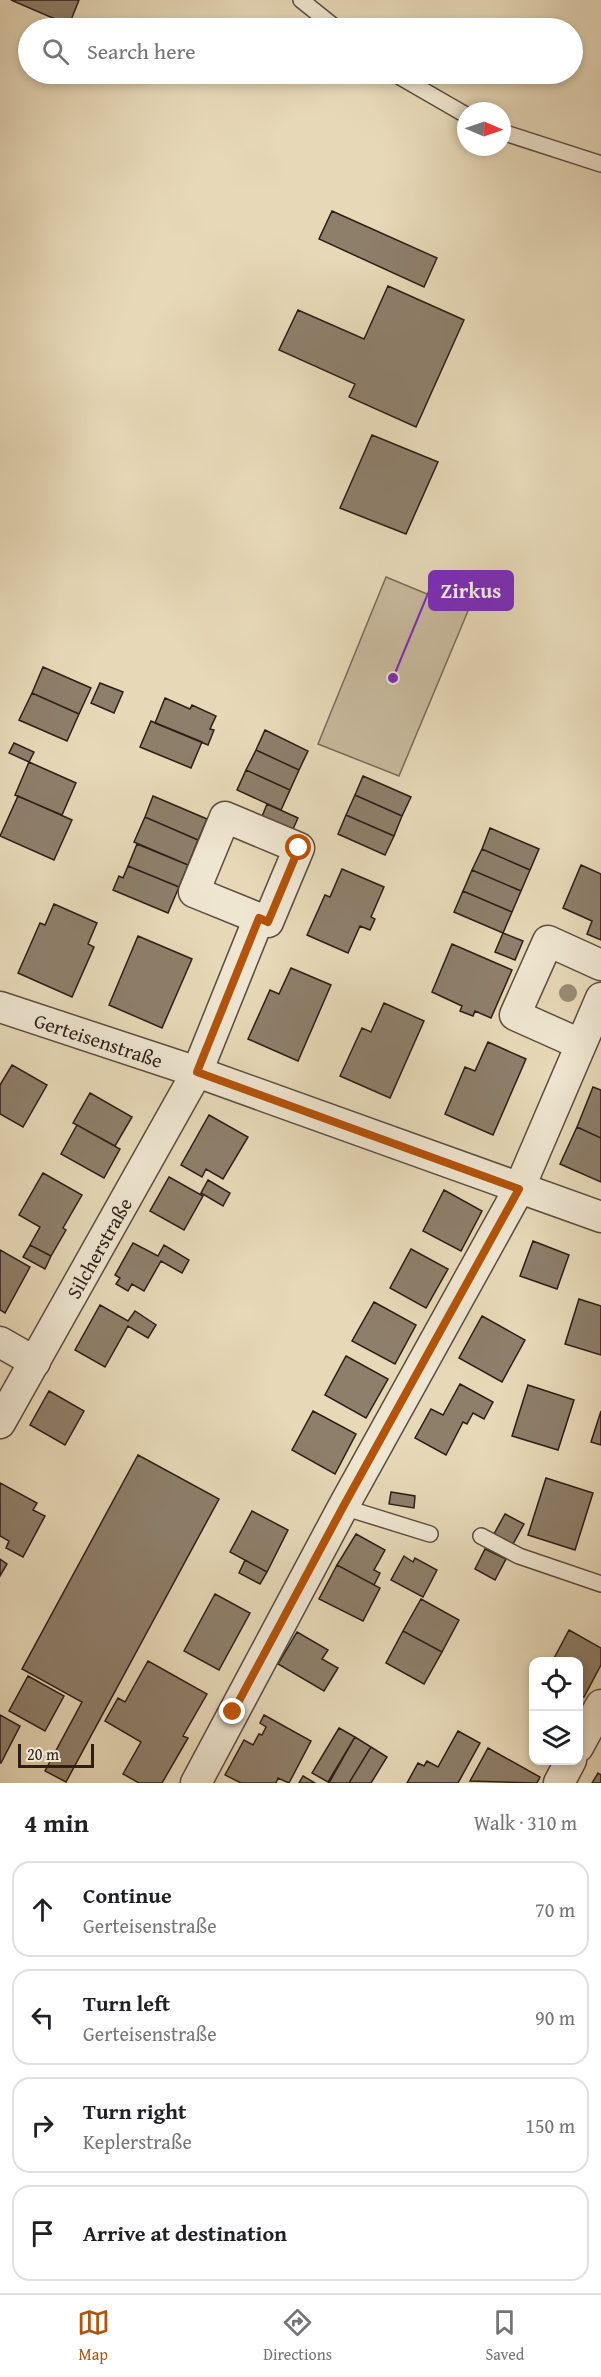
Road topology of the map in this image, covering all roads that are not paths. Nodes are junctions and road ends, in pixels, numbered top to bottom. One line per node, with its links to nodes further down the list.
1 (301, 0): 2 (lane)
2 (324, 18)
3 (412, 84): 4 (lane)
4 (457, 110)
5 (511, 135): 6 (lane)
6 (601, 164)
7 (259, 918): 12 (street)
8 (601, 965): 11 (street)
9 (601, 998): 11 (street)
10 (3, 1015): 12 (street, Gerteisenstraße)
11 (580, 1044): 13 (street)
12 (197, 1072): 13 (street, Gerteisenstraße); 16 (street, Silcherstraße)
13 (519, 1189): 14 (street, Gerteisenstraße); 18 (street)
14 (601, 1217)
15 (0, 1342): 16 (street)
16 (35, 1362): 17 (street, Silcherstraße)
17 (0, 1423)
18 (343, 1507): 19 (lane); 25 (street)
19 (430, 1534)
20 (481, 1536): 21 (lane)
21 (601, 1584)
22 (601, 1705): 23 (street)
23 (583, 1739)
24 (569, 1765): 26 (street)
25 (195, 1783)
26 (559, 1783)

